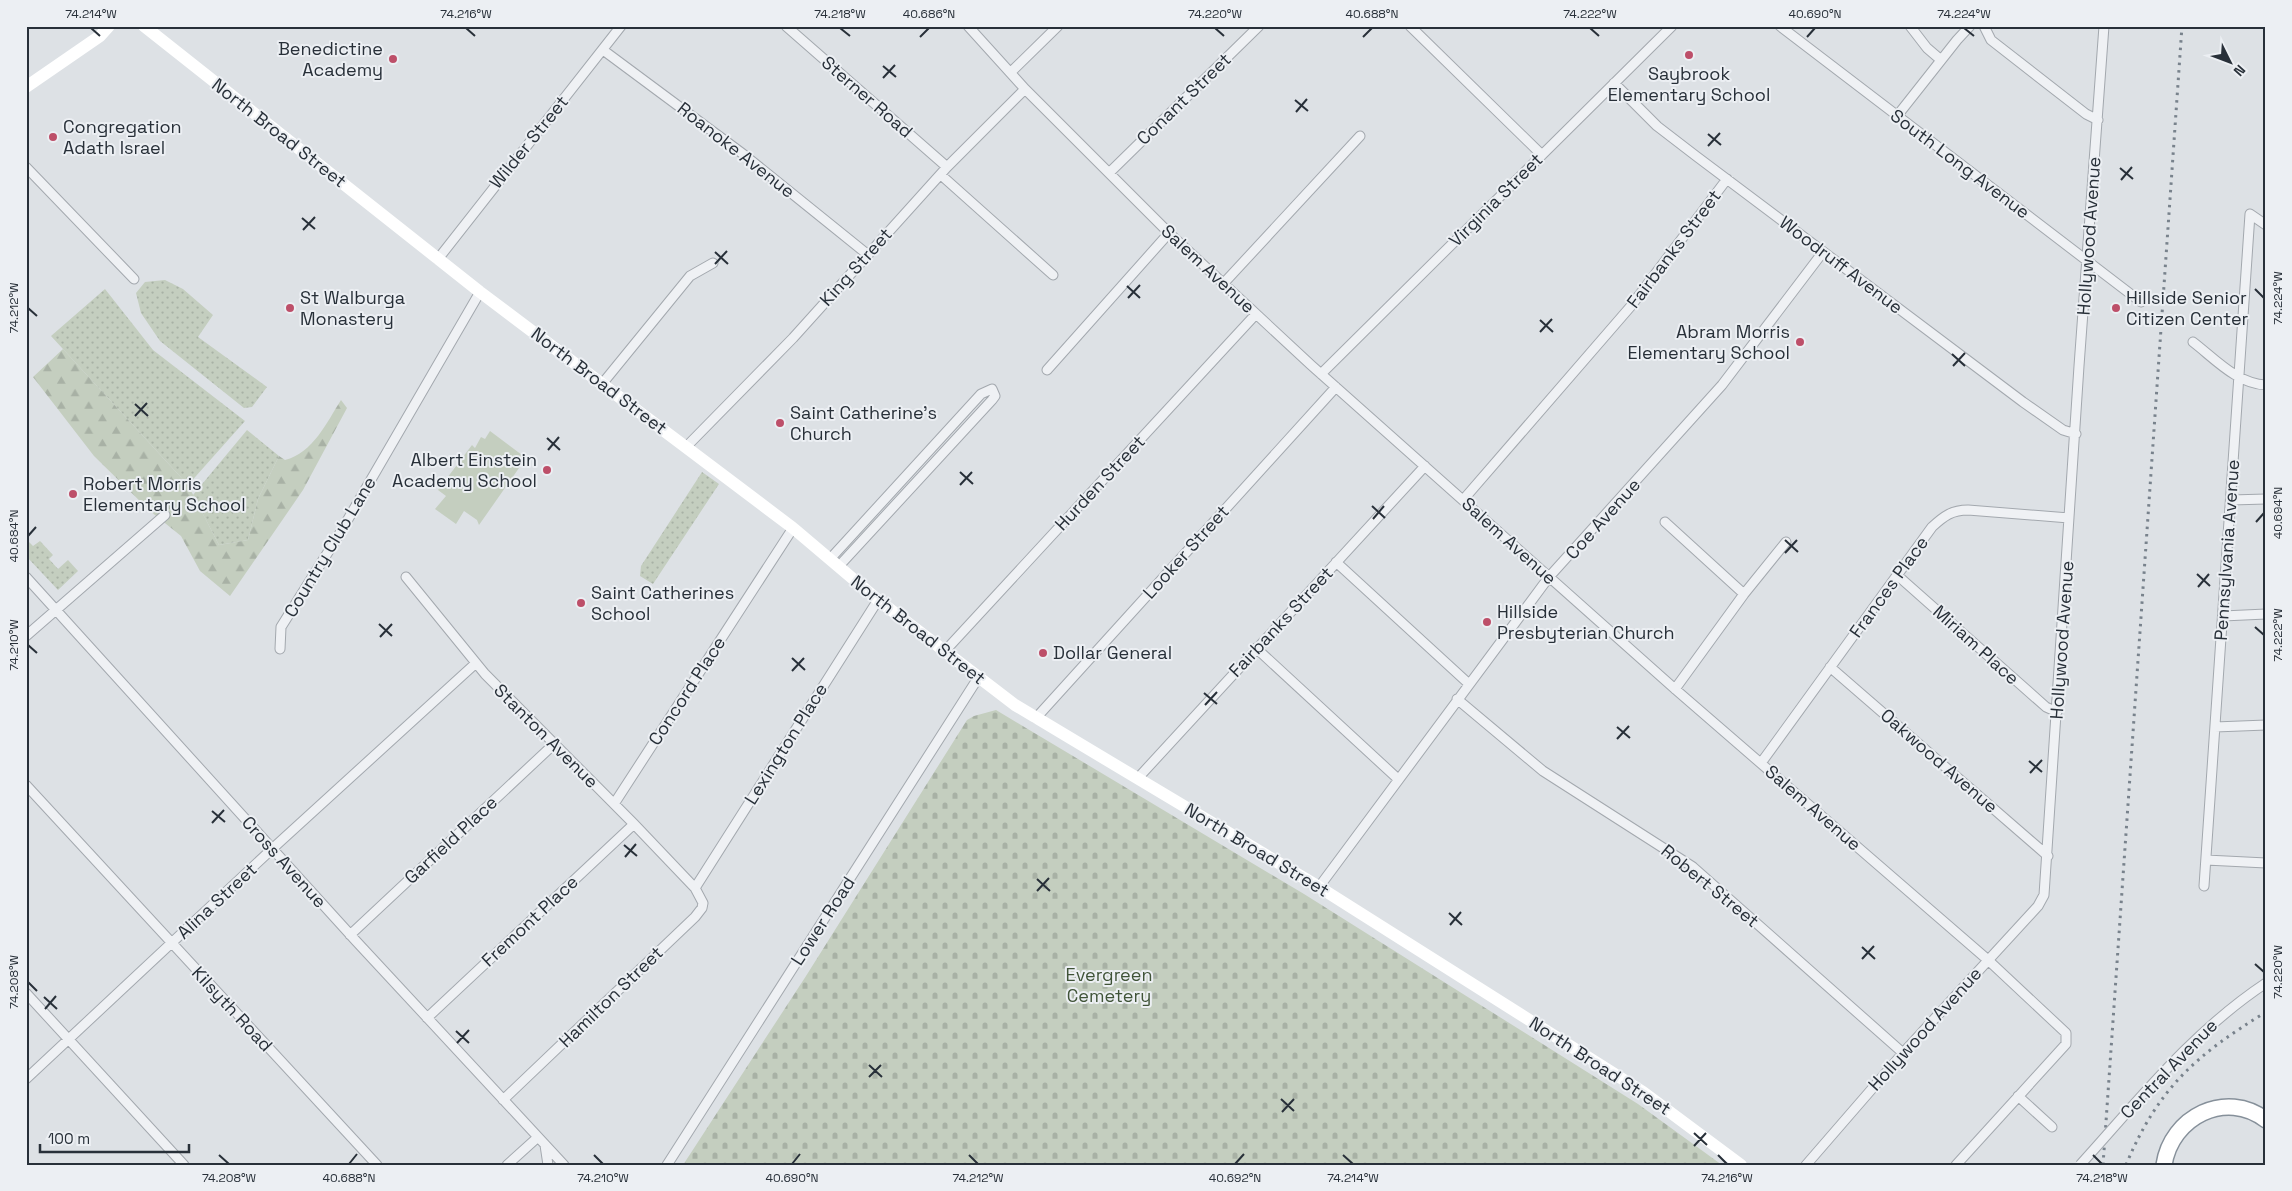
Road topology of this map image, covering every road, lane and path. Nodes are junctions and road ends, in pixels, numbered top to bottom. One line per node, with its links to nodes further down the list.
1 (108, 26): 19 (main road)
2 (144, 26): 34 (main road, North Broad Street)
3 (621, 26): 15 (street, Wilder Street)
4 (786, 26): 26 (street, Sterner Road)
5 (968, 26): 17 (street, Salem Avenue)
6 (1058, 26): 17 (street)
7 (1259, 26): 27 (street, Conant Street)
8 (1410, 26): 24 (street)
9 (1780, 26): 21 (street, South Long Avenue)
10 (1910, 26): 16 (street)
11 (1970, 26): 16 (street)
12 (1984, 26): 22 (street)
13 (2104, 26): 22 (street, Hollywood Avenue)
14 (1665, 28): 18 (street, Virginia Street)
15 (603, 50): 33 (street, Roanoke Avenue); 34 (street, Wilder Street)
16 (1941, 60): 21 (street)
17 (1011, 72): 20 (street, Salem Avenue)
18 (1614, 83): 24 (street, Virginia Street); 29 (street, Woodruff Avenue)
19 (26, 87)
20 (1025, 89): 26 (street, King Street); 27 (street, Salem Avenue)
21 (1897, 116): 35 (street, South Long Avenue)
22 (2098, 120): 35 (street, Hollywood Avenue)
23 (1360, 136): 39 (street)
24 (1542, 155): 45 (street, Virginia Street)
25 (26, 167): 38 (street)
26 (947, 167): 28 (street, King Street)
27 (1109, 173): 31 (street, Salem Avenue)
28 (941, 175): 33 (street, King Street); 37 (street)
29 (1727, 179): 32 (street, Woodruff Avenue); 57 (street, Fairbanks Street)
30 (2266, 225): 46 (street, Pennsylvania Avenue)
31 (1169, 233): 39 (street, Salem Avenue); 44 (street)
32 (1824, 252): 50 (street, Woodruff Avenue); 70 (street, Coe Avenue)
33 (867, 254): 52 (street, King Street)
34 (438, 259): 40 (main road, North Broad Street)
35 (2088, 262): 41 (street, South Long Avenue); 50 (street, Hollywood Avenue)
36 (713, 263): 47 (street)
37 (1053, 275)
38 (134, 279)
39 (1223, 284): 42 (street, Salem Avenue)
40 (480, 292): 47 (main road, North Broad Street); 78 (street, Country Club Lane)
41 (2141, 302)
42 (1256, 314): 45 (street, Salem Avenue); 79 (street, Hurden Street)
43 (2193, 342): 46 (street)
44 (1047, 370)
45 (1321, 374): 49 (street, Salem Avenue)
46 (2239, 378): 48 (street); 58 (street, Pennsylvania Avenue)
47 (602, 384): 52 (main road, North Broad Street)
48 (2266, 385)
49 (1336, 387): 54 (street, Salem Avenue); 87 (street, Looker Street)
50 (2076, 434): 61 (street, Hollywood Avenue)
51 (938, 441): 53 (street); 53 (street); 55 (street)
52 (687, 446): 63 (main road, North Broad Street)
53 (947, 449): 59 (street)
54 (1425, 466): 57 (street, Salem Avenue); 65 (street, Fairbanks Street)
55 (888, 495): 59 (street); 66 (street)
56 (2266, 499): 58 (street)
57 (1463, 500): 70 (street, Salem Avenue)
58 (2230, 500): 75 (street, Pennsylvania Avenue)
59 (897, 504): 66 (street)
60 (165, 515): 73 (street)
61 (2069, 518): 67 (street, Frances Place); 86 (street, Hollywood Avenue)
62 (1665, 522): 71 (street)
63 (793, 528): 66 (main road, North Broad Street); 95 (street, Concord Place)
64 (1786, 542): 71 (street)
65 (1336, 562): 77 (street, Fairbanks Street); 83 (street)
66 (834, 563): 72 (main road, North Broad Street)
67 (1897, 575): 81 (street, Frances Place); 86 (street, Miriam Place)
68 (26, 577): 73 (street, Cross Avenue)
69 (406, 577): 80 (street, Stanton Avenue)
70 (1549, 577): 83 (street, Coe Avenue); 84 (street, Salem Avenue)
71 (1744, 594): 84 (street)
72 (878, 600): 79 (main road, North Broad Street); 103 (street, Lexington Place)
73 (56, 609): 76 (street); 97 (street, Cross Avenue)
74 (2266, 614): 75 (street)
75 (2223, 616): 89 (street, Pennsylvania Avenue)
76 (26, 636)
77 (1256, 648): 92 (street, Fairbanks Street); 93 (street)
78 (280, 649)
79 (944, 652): 82 (main road, North Broad Street)
80 (476, 663): 90 (street, Stanton Avenue); 97 (street, Alina Street)
81 (1830, 667): 91 (street, Frances Place); 98 (street, Oakwood Avenue)
82 (978, 678): 87 (main road, North Broad Street); 124 (street, Lower Road)
83 (1470, 684): 85 (street, Coe Avenue)
84 (1675, 688): 91 (street, Salem Avenue)
85 (1458, 699): 93 (street, Coe Avenue); 111 (street, Robert Street)
86 (2057, 712): 98 (street, Hollywood Avenue)
87 (1036, 718): 92 (main road, North Broad Street)
88 (2266, 725): 89 (street)
89 (2215, 727): 99 (street, Pennsylvania Avenue)
90 (553, 745): 95 (street, Stanton Avenue); 104 (street, Garfield Place)
91 (1761, 763): 106 (street, Salem Avenue)
92 (1138, 778): 102 (main road, North Broad Street)
93 (1398, 779): 102 (street, Coe Avenue)
94 (26, 785): 105 (street, Kilsyth Road)
95 (614, 804): 96 (street, Stanton Avenue)
96 (634, 824): 103 (street, Stanton Avenue); 109 (street, Fremont Place)
97 (272, 849): 104 (street, Cross Avenue); 105 (street, Alina Street)
98 (2048, 856): 106 (street, Hollywood Avenue)
99 (2206, 860): 100 (street); 101 (street, Pennsylvania Avenue)
100 (2266, 863)
101 (2204, 886)
102 (1319, 887): 125 (main road, North Broad Street)
103 (695, 888): 114 (street, Hamilton Street)
104 (350, 935): 109 (street, Cross Avenue)
105 (172, 944): 110 (street, Alina Street); 120 (street, Kilsyth Road)
106 (1988, 960): 111 (street, Hollywood Avenue); 113 (street, Salem Avenue)
107 (2266, 983): 128 (street, Central Avenue, bridge)
108 (26, 993): 110 (street)
109 (427, 1018): 114 (street, Cross Avenue)
110 (68, 1039): 112 (street, Alina Street); 119 (street)
111 (1903, 1053): 126 (street, Hollywood Avenue)
112 (26, 1079)
113 (2018, 1096): 116 (street); 127 (street)
114 (503, 1100): 117 (street, Cross Avenue)
115 (2266, 1120): 129 (highway)
116 (2052, 1127)
117 (538, 1137): 118 (street, Cross Avenue); 121 (street)
118 (545, 1145): 122 (street); 123 (street, Cross Avenue)
119 (184, 1165)
120 (377, 1165)
121 (507, 1165)
122 (548, 1165)
123 (564, 1165)
124 (667, 1165)
125 (1741, 1165)
126 (1806, 1165)
127 (1956, 1165)
128 (2080, 1165)
129 (2164, 1165)

